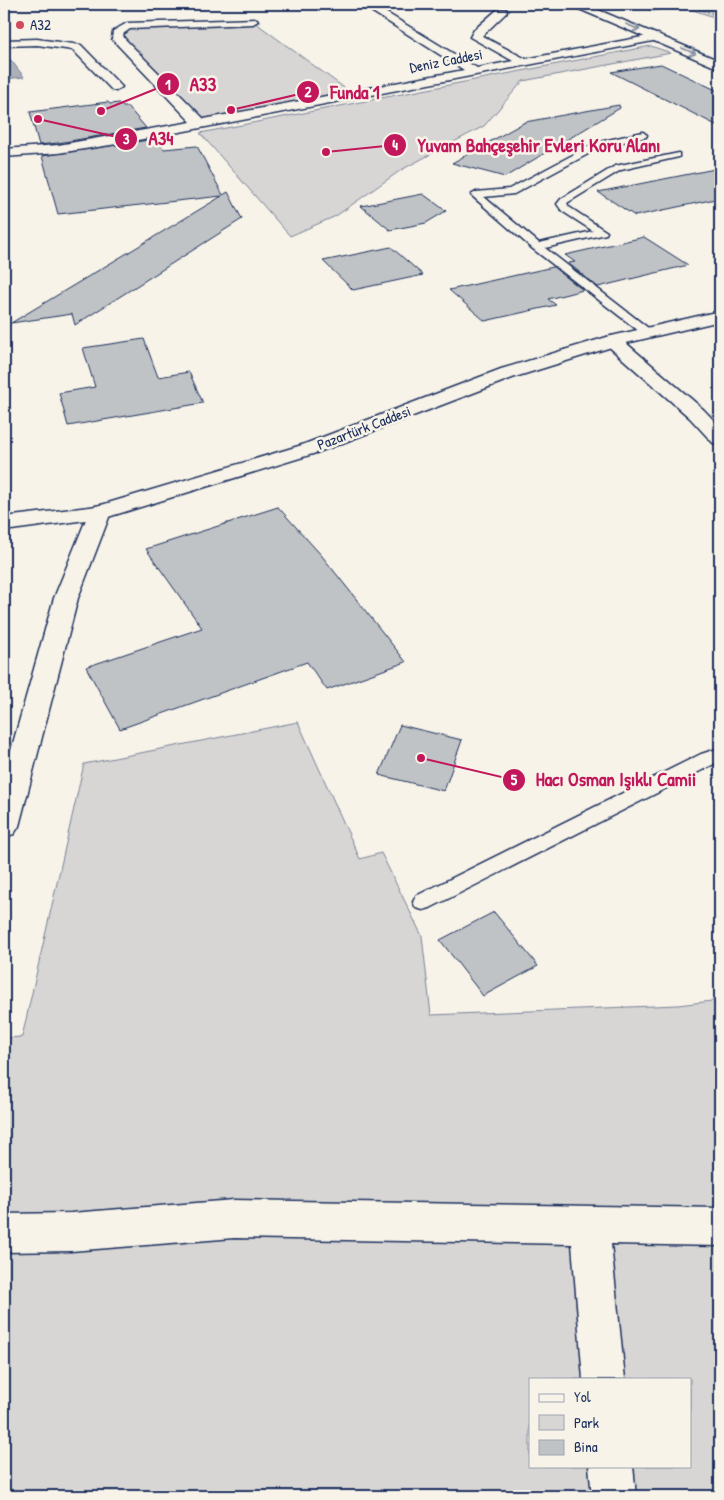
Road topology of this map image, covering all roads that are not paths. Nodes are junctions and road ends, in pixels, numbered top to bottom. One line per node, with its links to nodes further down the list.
1 (366, 4): 14 (street)
2 (576, 4): 10 (street, one-way to 10)
3 (603, 4): 4 (street)
4 (620, 10)
5 (148, 11): 8 (street)
6 (502, 11): 12 (street)
7 (253, 21): 8 (street)
8 (143, 25): 16 (street)
9 (680, 33): 10 (street, Deniz Caddesi)
10 (658, 37): 12 (street, Deniz Caddesi); 13 (street, one-way to 13)
11 (4, 43): 15 (street)
12 (525, 63): 14 (street, Deniz Caddesi)
13 (720, 65)
14 (475, 72): 16 (street, Deniz Caddesi)
15 (116, 88)
16 (201, 124): 18 (street, Deniz Caddesi)
17 (643, 135): 20 (lane)
18 (4, 153)
19 (676, 155): 20 (lane)
20 (537, 247): 22 (lane)
21 (720, 316): 22 (street, Pazartürk Caddesi)
22 (648, 333): 23 (street, Pazartürk Caddesi)
23 (613, 341): 25 (street); 27 (street, Pazartürk Caddesi)
24 (720, 413): 25 (street)
25 (697, 414): 26 (street)
26 (720, 439)
27 (100, 512): 28 (street, Pazartürk Caddesi); 30 (street)
28 (4, 524)
29 (720, 754): 31 (lane)
30 (4, 826)
31 (423, 902)
32 (590, 1224): 33 (street); 34 (street); 35 (street)
33 (720, 1227)
34 (4, 1233)
35 (604, 1378)
36 (611, 1468): 37 (street)
37 (614, 1496)

